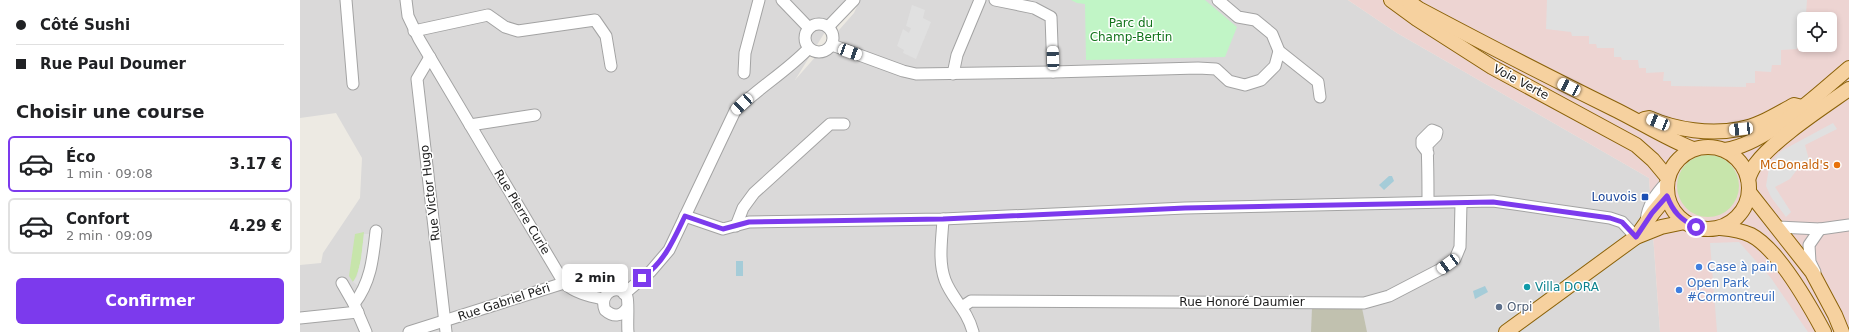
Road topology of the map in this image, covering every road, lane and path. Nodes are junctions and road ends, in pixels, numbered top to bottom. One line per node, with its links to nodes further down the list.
1 (346, 0): 23 (street)
2 (406, 0): 13 (street, Rue Pierre Curie)
3 (759, 0): 21 (street)
4 (782, 0): 12 (street)
5 (854, 0): 11 (street)
6 (980, 0): 22 (street)
7 (995, 0): 20 (street)
8 (1218, 0): 16 (street)
9 (1391, 0): 34 (main road, Voie Verte)
10 (1406, 0): 28 (main road, Voie Verte)
11 (828, 27): 12 (street); 14 (street)
12 (809, 28): 15 (street)
13 (414, 31): 17 (street, Rue Pierre Curie); 18 (street)
14 (832, 45): 15 (street); 22 (street)
15 (809, 48): 38 (street)
16 (1279, 51): 20 (street); 25 (street)
17 (430, 58): 30 (street, Rue Pierre Curie); 58 (street, Rue Victor Hugo)
18 (611, 66)
19 (1849, 68): 26 (main road)
20 (1053, 72): 22 (street)
21 (744, 74)
22 (953, 74)
23 (353, 84)
24 (1849, 89): 35 (main road)
25 (1320, 97)
26 (1802, 107): 28 (main road); 32 (main road)
27 (535, 115): 30 (street)
28 (1637, 121): 31 (main road, Voie Verte)
29 (844, 124): 42 (street)
30 (470, 125): 49 (street, Rue Pierre Curie)
31 (1693, 149): 32 (main road); 34 (main road)
32 (1725, 150): 35 (main road)
33 (1428, 153): 36 (street)
34 (1667, 185): 40 (main road); 47 (main road)
35 (1749, 186): 43 (main road); 44 (main road)
36 (1428, 202): 37 (street); 39 (street)
37 (1461, 203): 47 (street); 52 (street, Rue Honoré Daumier)
38 (685, 216): 42 (street); 50 (street)
39 (943, 219): 42 (street); 52 (street)
40 (1685, 222): 44 (main road); 47 (main road)
41 (1849, 225): 45 (street)
42 (736, 226)
43 (1776, 227): 45 (street); 55 (main road)
44 (1718, 228): 65 (main road)
45 (1820, 229): 55 (street)
46 (376, 231): 53 (street)
47 (1636, 237): 64 (main road)
48 (342, 283): 53 (street)
49 (564, 283): 51 (street, Rue Pierre Curie); 58 (street, Rue Gabriel Péri)
50 (624, 294): 51 (street); 54 (street)
51 (603, 299): 56 (street)
52 (962, 307): 63 (street)
53 (356, 308): 57 (street); 59 (street)
54 (627, 308): 56 (street); 62 (street)
55 (1835, 315): 66 (main road)
56 (614, 316): 61 (street)
57 (300, 318)
58 (445, 327): 60 (street, Rue Gabriel Péri)
59 (366, 332)
60 (409, 332)
61 (622, 332)
62 (628, 332)
63 (972, 332)
64 (1506, 332)
65 (1824, 332)
66 (1842, 332)

